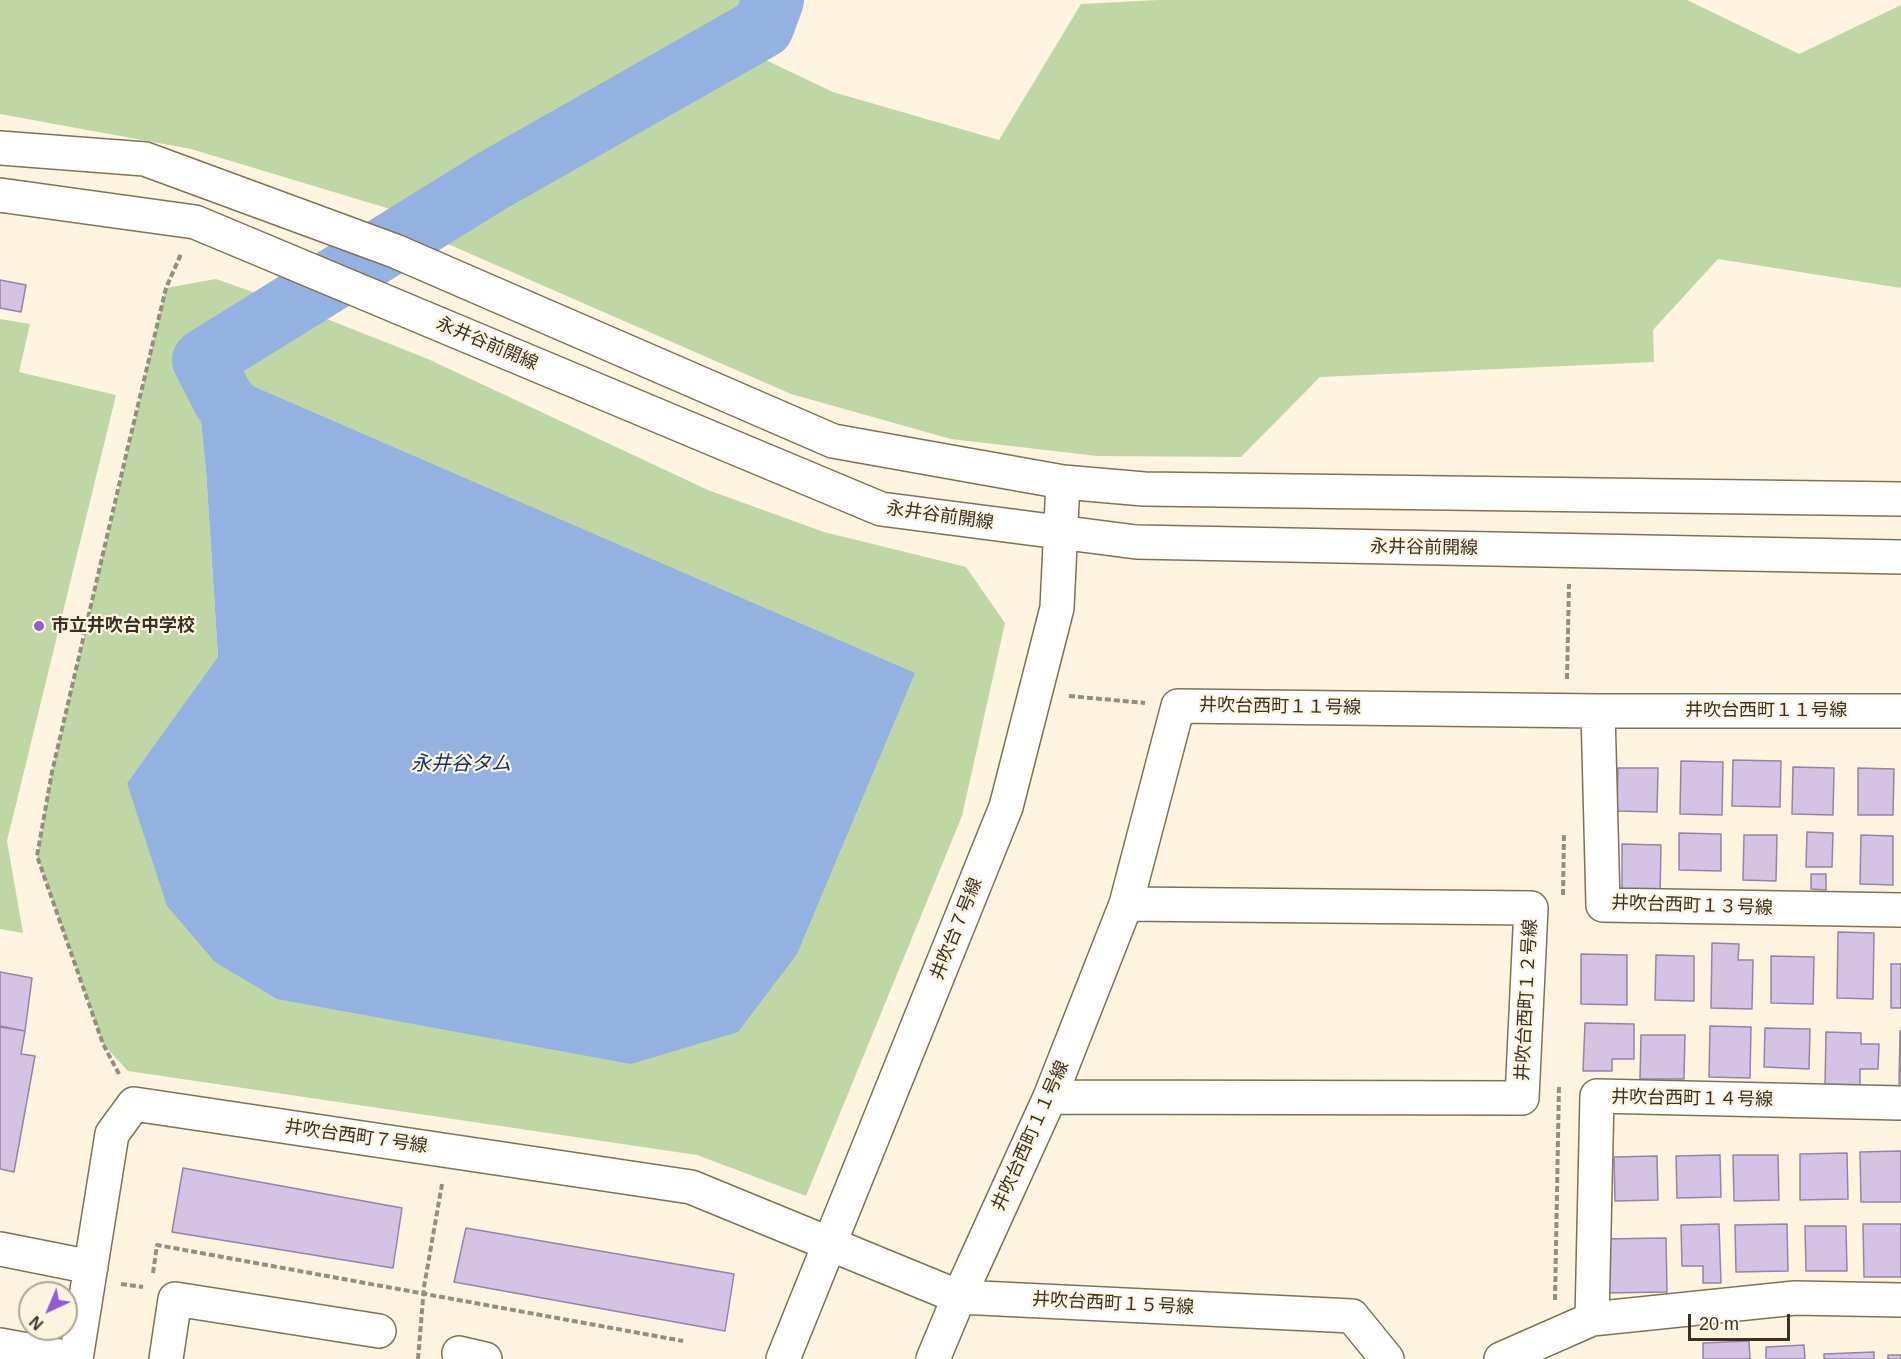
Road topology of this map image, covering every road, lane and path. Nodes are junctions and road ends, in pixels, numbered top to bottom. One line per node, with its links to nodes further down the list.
1 (0, 148): 4 (street)
2 (0, 195): 3 (street, 永井谷前開線)
3 (195, 222): 6 (street, 永井谷前開線); 17 (path)
4 (1063, 482): 5 (street); 6 (street, 井吹台７号線)
5 (1901, 499)
6 (1061, 532): 7 (street, 永井谷前開線); 9 (street, 井吹台７号線)
7 (1570, 550): 8 (street, 永井谷前開線); 11 (path)
8 (1901, 557)
9 (1035, 694): 10 (path); 19 (street, 井吹台７号線)
10 (1178, 706): 11 (street, 井吹台西町１１号線); 13 (street, 井吹台西町１１号線)
11 (1582, 710): 12 (street, 井吹台西町１１号線); 14 (street, 井吹台西町１３号線)
12 (1901, 711)
13 (1126, 904): 15 (street, 井吹台西町１１号線); 15 (street, 井吹台西町１２号線)
14 (1901, 910)
15 (1050, 1097): 25 (street, 井吹台西町１１号線)
16 (1901, 1103): 27 (street, 井吹台西町１４号線)
17 (134, 1104): 18 (street, 井吹台西町７号線); 21 (street)
18 (447, 1150): 19 (street, 井吹台西町７号線); 24 (path)
19 (830, 1243): 25 (street, 井吹台西町１５号線); 34 (street, 井吹台７号線)
20 (0, 1249): 21 (street)
21 (90, 1274): 23 (path); 31 (street)
22 (152, 1277): 24 (path)
23 (150, 1288)
24 (423, 1294): 29 (path); 33 (path)
25 (959, 1297): 35 (street, 井吹台西町１１号線); 36 (street, 井吹台西町１５号線)
26 (1901, 1300): 27 (street)
27 (1592, 1319): 37 (street)
28 (379, 1331): 32 (street)
29 (683, 1341)
30 (0, 1346): 31 (street)
31 (76, 1359)
32 (166, 1359)
33 (418, 1359)
34 (783, 1359)
35 (933, 1359)
36 (1387, 1359)
37 (1501, 1359)

